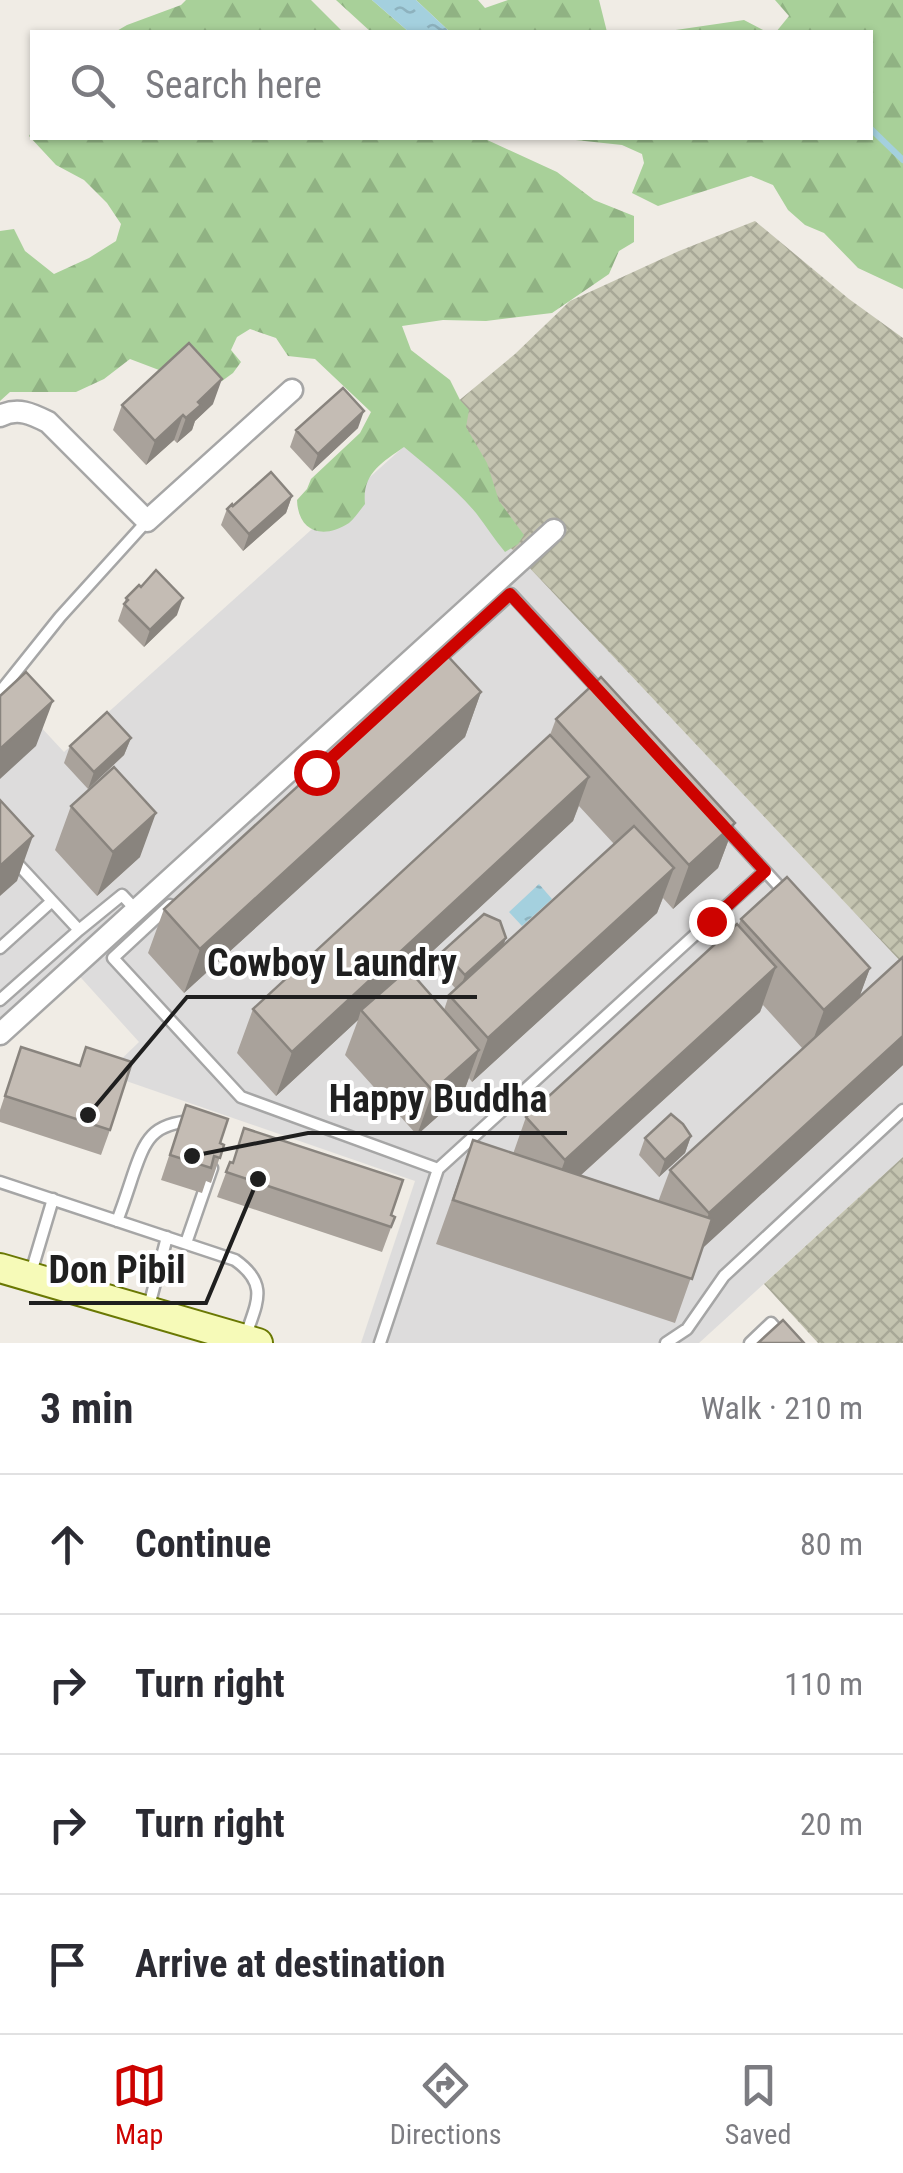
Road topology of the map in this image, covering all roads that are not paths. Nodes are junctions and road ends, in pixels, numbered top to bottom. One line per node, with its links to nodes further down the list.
1 (292, 390): 3 (street)
2 (0, 416): 3 (street)
3 (147, 521): 6 (lane)
4 (554, 530): 14 (street)
5 (424, 673): 7 (lane)
6 (0, 692)
7 (611, 703)
8 (714, 815): 10 (lane)
9 (0, 845): 13 (lane)
10 (765, 871): 12 (lane); 22 (lane)
11 (178, 898): 14 (lane)
12 (790, 898)
13 (52, 901): 15 (lane); 16 (lane)
14 (143, 917): 15 (lane); 18 (street); 22 (lane)
15 (79, 930): 17 (lane)
16 (0, 948)
17 (0, 1000)
18 (0, 1034)
19 (903, 1110): 33 (lane)
20 (198, 1121): 25 (lane)
21 (216, 1159): 27 (lane)
22 (438, 1169): 32 (lane)
23 (0, 1182): 24 (lane)
24 (53, 1199): 25 (lane); 29 (lane)
25 (118, 1221): 26 (lane)
26 (167, 1237): 27 (lane); 30 (lane)
27 (186, 1243): 31 (lane)
28 (0, 1268): 29 (main road)
29 (30, 1276): 30 (main road)
30 (148, 1311): 31 (main road)
31 (251, 1341)
32 (380, 1343)
33 (666, 1343)
34 (750, 1343): 35 (lane)
35 (789, 1343)

